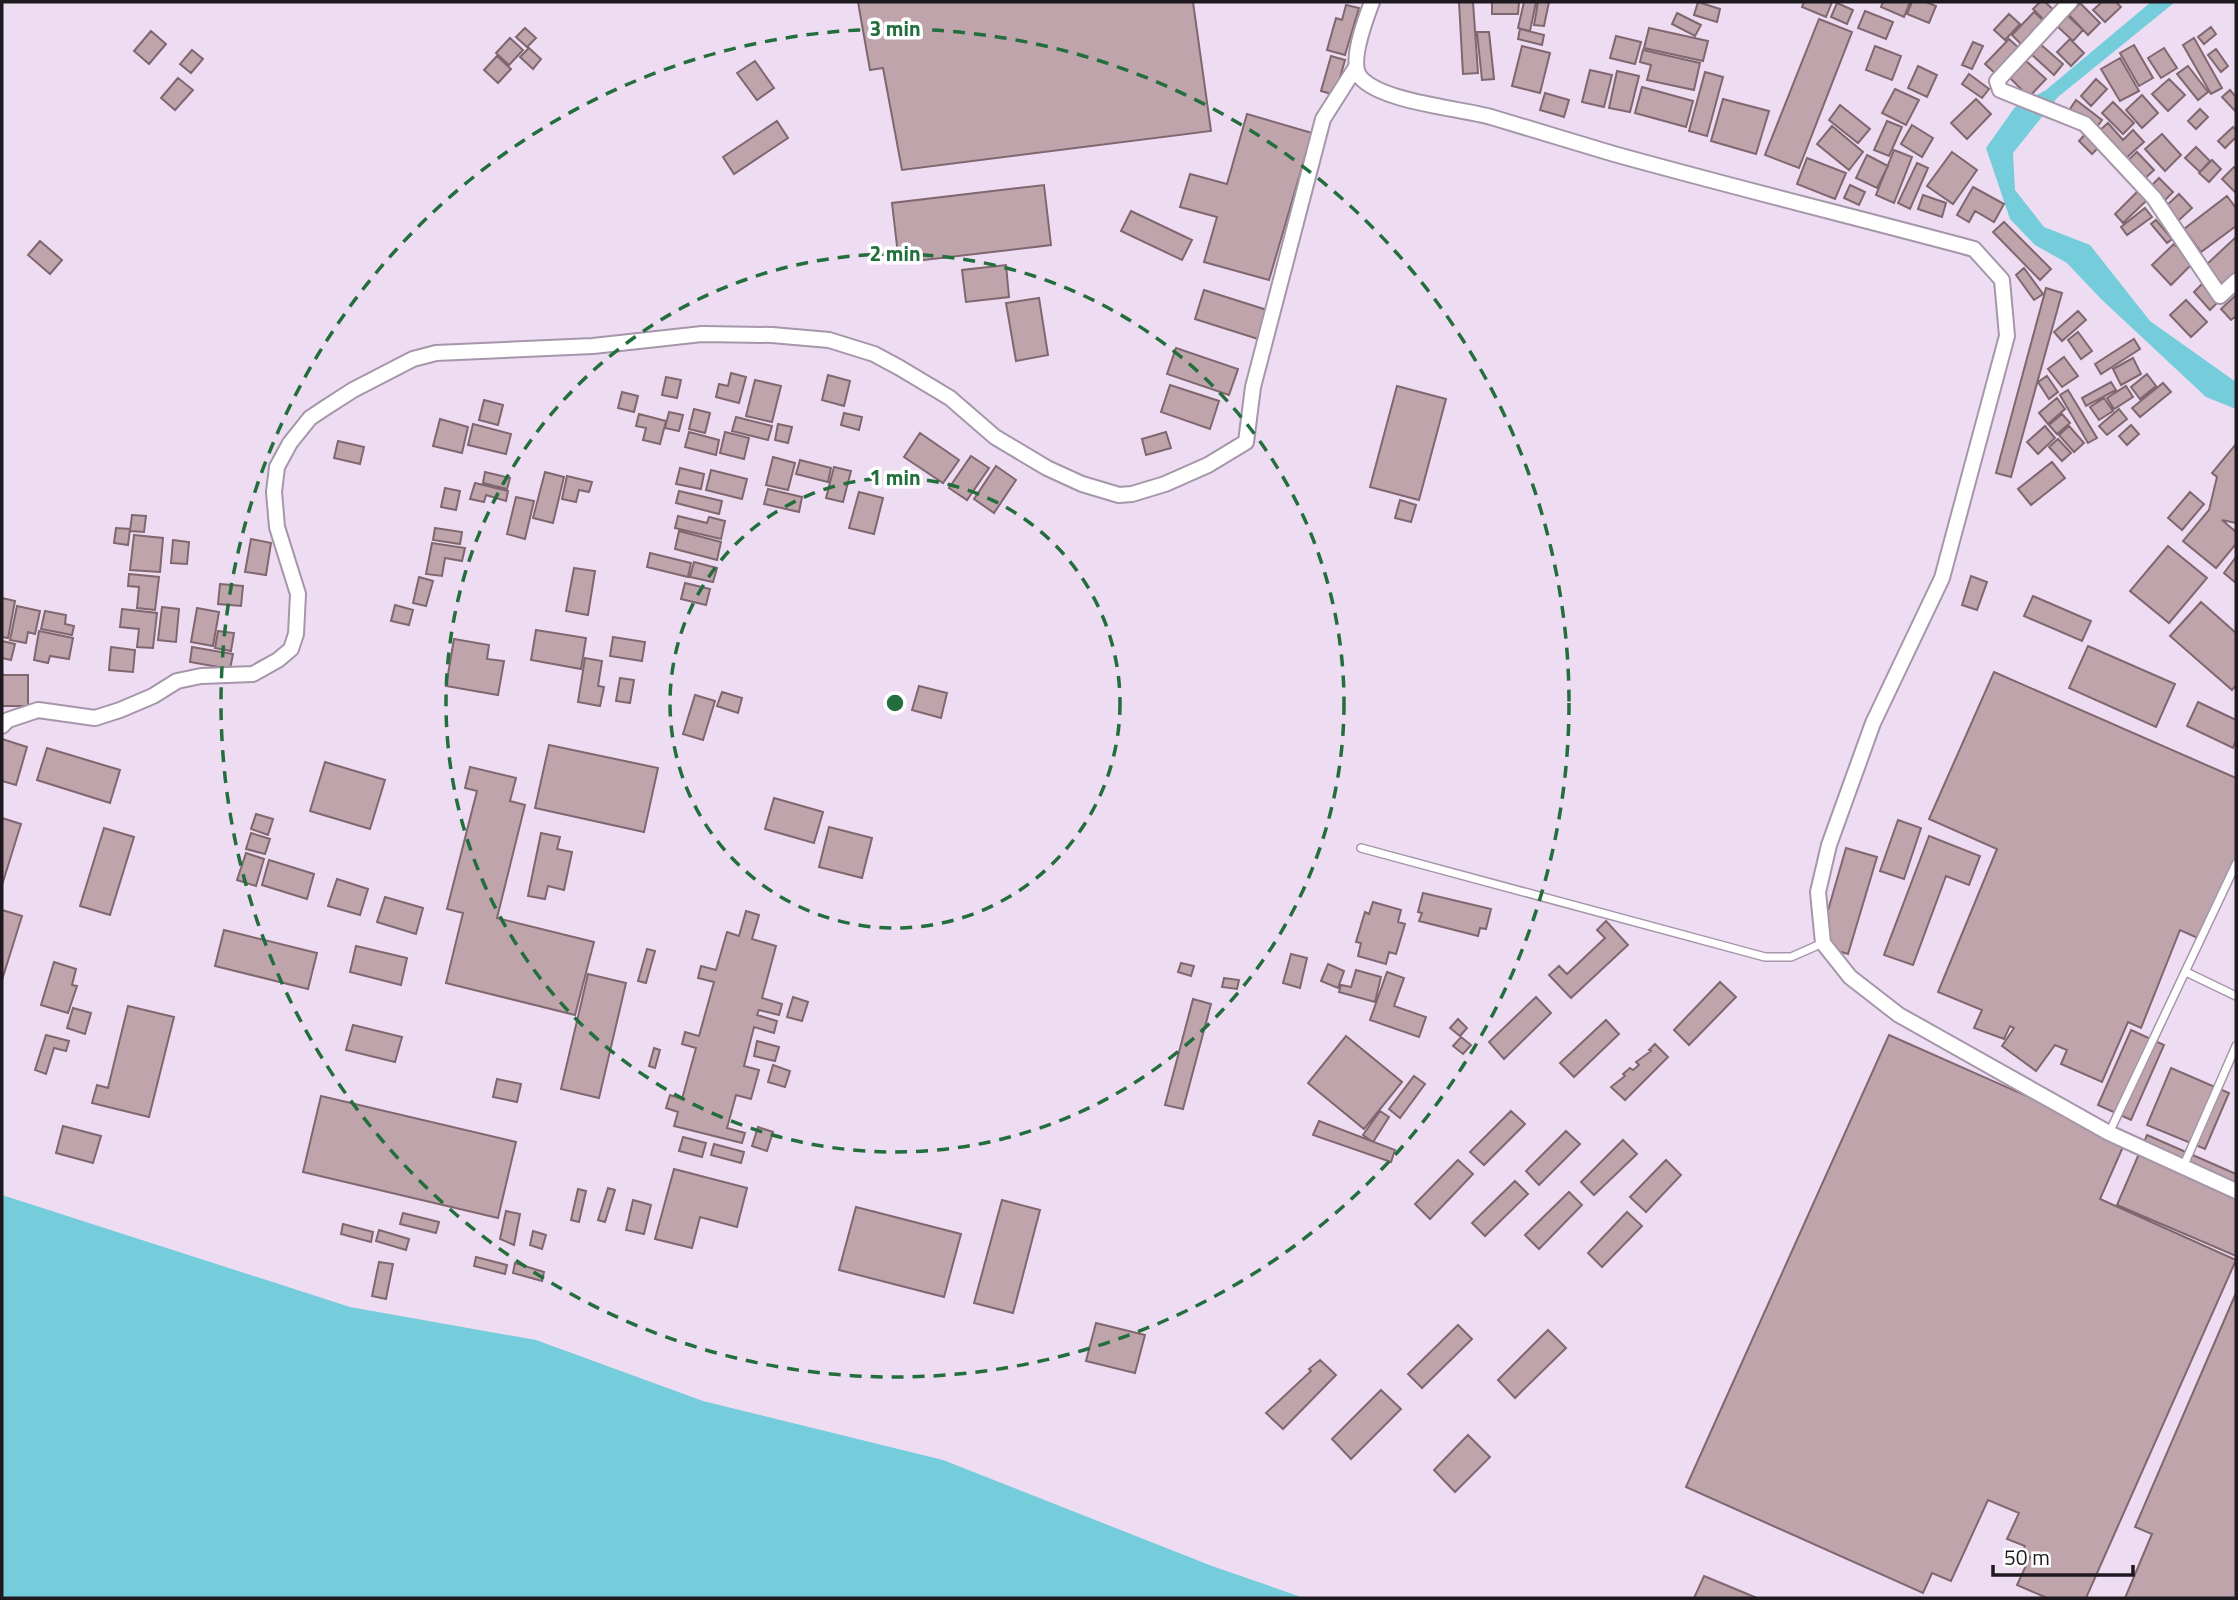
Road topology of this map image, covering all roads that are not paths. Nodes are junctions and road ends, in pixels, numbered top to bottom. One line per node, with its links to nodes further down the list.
1 (1372, 2): 3 (street)
2 (2070, 2): 4 (street)
3 (1356, 67): 5 (street); 8 (street)
4 (2236, 281)
5 (2, 726)
6 (1361, 848): 8 (lane)
7 (2236, 864): 9 (lane)
8 (1823, 943): 12 (street)
9 (2186, 972): 10 (lane); 12 (lane)
10 (2236, 996)
11 (2236, 1046): 13 (lane)
12 (2109, 1133): 13 (street)
13 (2182, 1167): 14 (street)
14 (2236, 1191)

